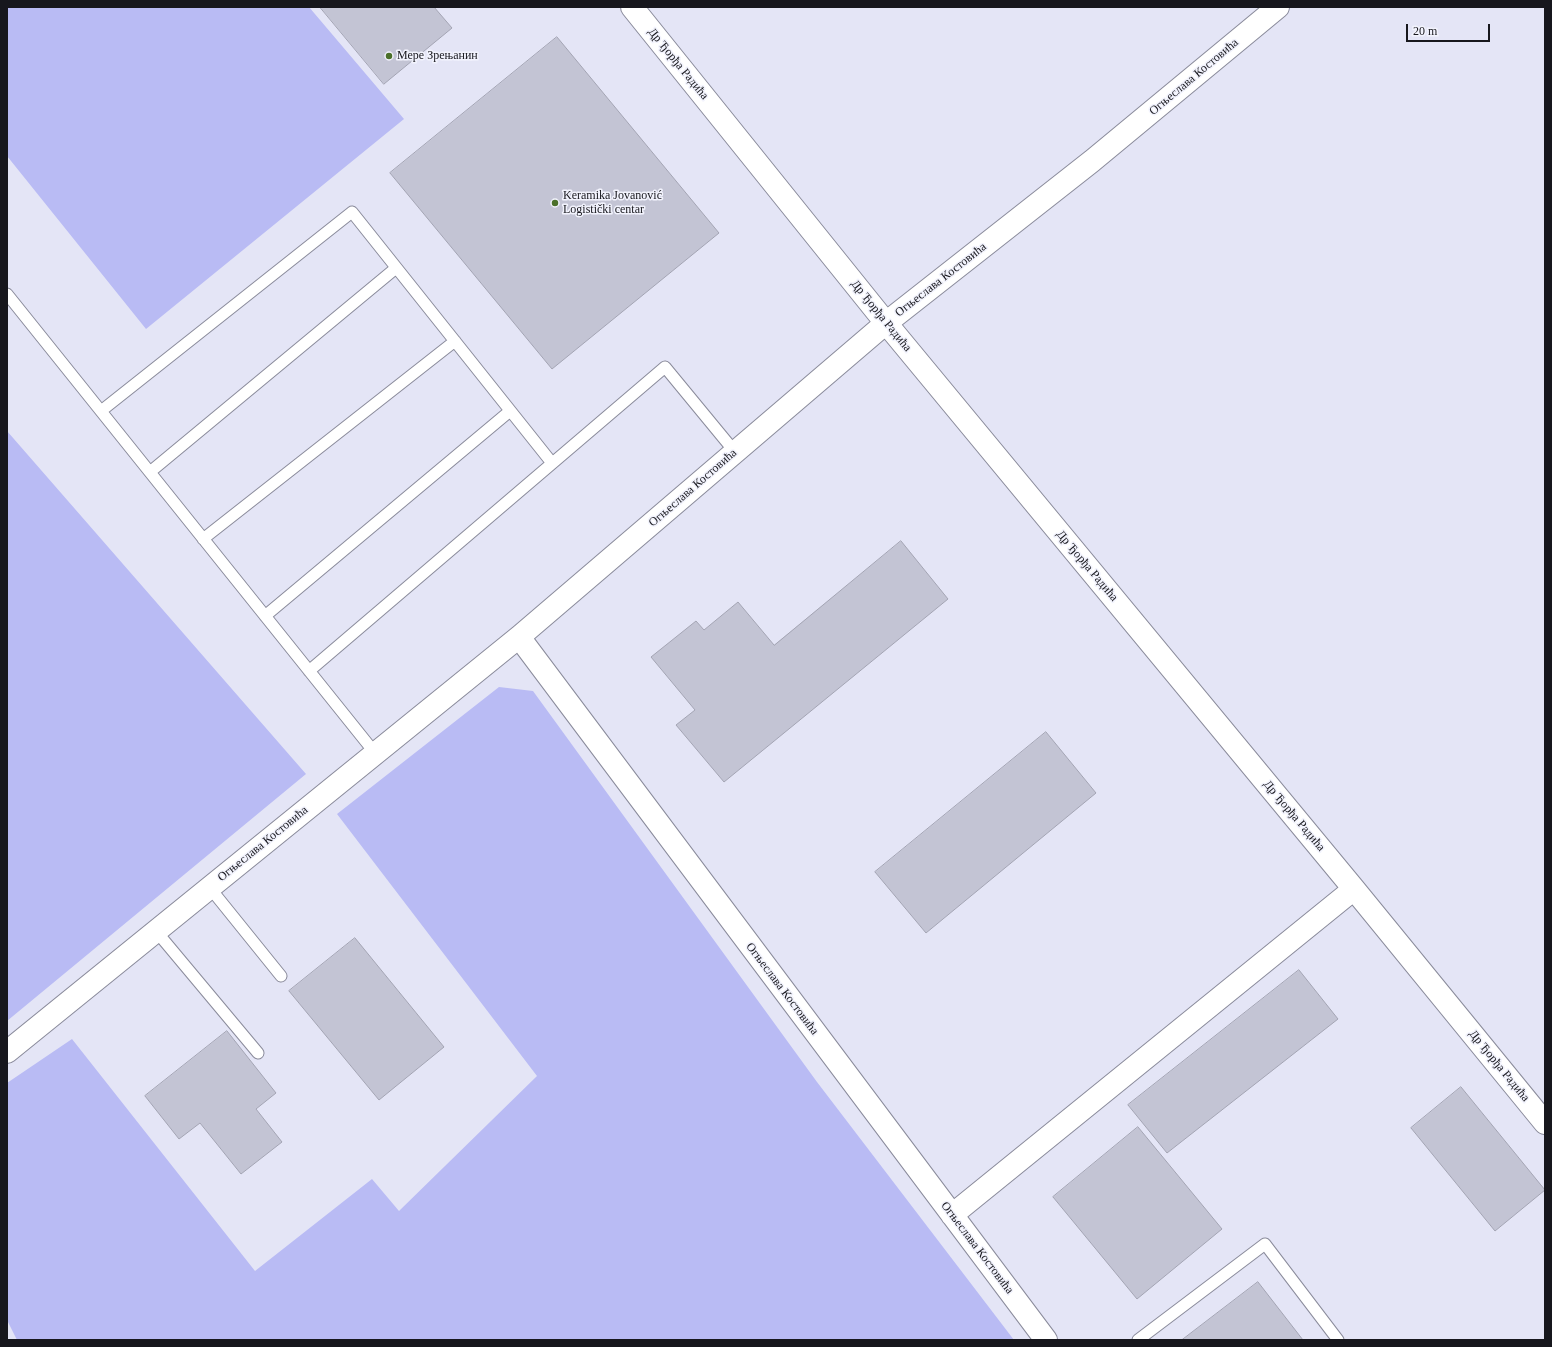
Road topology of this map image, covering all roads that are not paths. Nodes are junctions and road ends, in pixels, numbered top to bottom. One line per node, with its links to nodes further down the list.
1 (632, 7): 5 (street, Др Ђорђа Радића)
2 (1278, 7): 5 (street, Огњеслава Костовића)
3 (396, 268): 6 (lane); 7 (lane); 11 (lane)
4 (7, 294): 7 (lane)
5 (886, 323): 9 (street, Огњеслава Костовића); 18 (street, Др Ђорђа Радића)
6 (455, 341): 8 (lane); 12 (lane)
7 (101, 411): 11 (lane)
8 (510, 411): 10 (lane); 13 (lane)
9 (735, 452): 10 (lane); 14 (street, Огњеслава Костовића)
10 (552, 464): 15 (lane)
11 (150, 472): 12 (lane)
12 (203, 539): 13 (lane)
13 (265, 616): 15 (lane)
14 (519, 637): 16 (street, Огњеслава Костовића); 24 (street, Огњеслава Костовића)
15 (309, 671): 16 (lane)
16 (375, 753): 17 (street, Огњеслава Костовића)
17 (210, 888): 19 (street, Огњеслава Костовића); 20 (lane)
18 (1354, 889): 23 (street, Др Ђорђа Радића); 24 (street)
19 (156, 932): 21 (street, Огњеслава Костовића); 22 (lane)
20 (281, 976)
21 (7, 1052)
22 (258, 1053)
23 (1545, 1122)
24 (952, 1215): 25 (street, Огњеслава Костовића)
25 (1046, 1340)
26 (1138, 1340): 27 (lane)
27 (1338, 1340)

